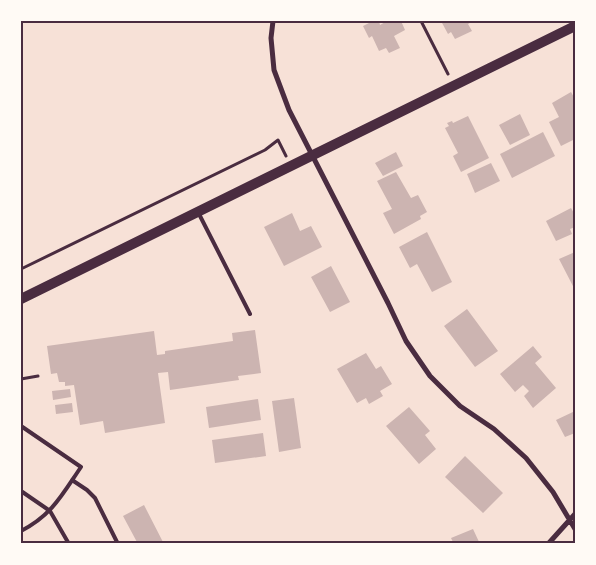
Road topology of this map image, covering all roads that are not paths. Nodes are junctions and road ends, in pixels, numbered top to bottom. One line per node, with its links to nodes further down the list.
1 (273, 21): 3 (street)
2 (575, 26): 3 (main road)
3 (312, 155): 4 (main road); 12 (street)
4 (198, 212): 5 (main road); 6 (lane)
5 (21, 299)
6 (250, 314)
7 (21, 426): 8 (lane)
8 (72, 480): 10 (lane); 16 (lane)
9 (21, 491): 10 (lane)
10 (50, 511): 14 (lane); 15 (lane)
11 (575, 514): 12 (street)
12 (570, 520): 13 (street); 17 (street)
13 (575, 529)
14 (21, 531)
15 (69, 544)
16 (118, 544)
17 (548, 544)

